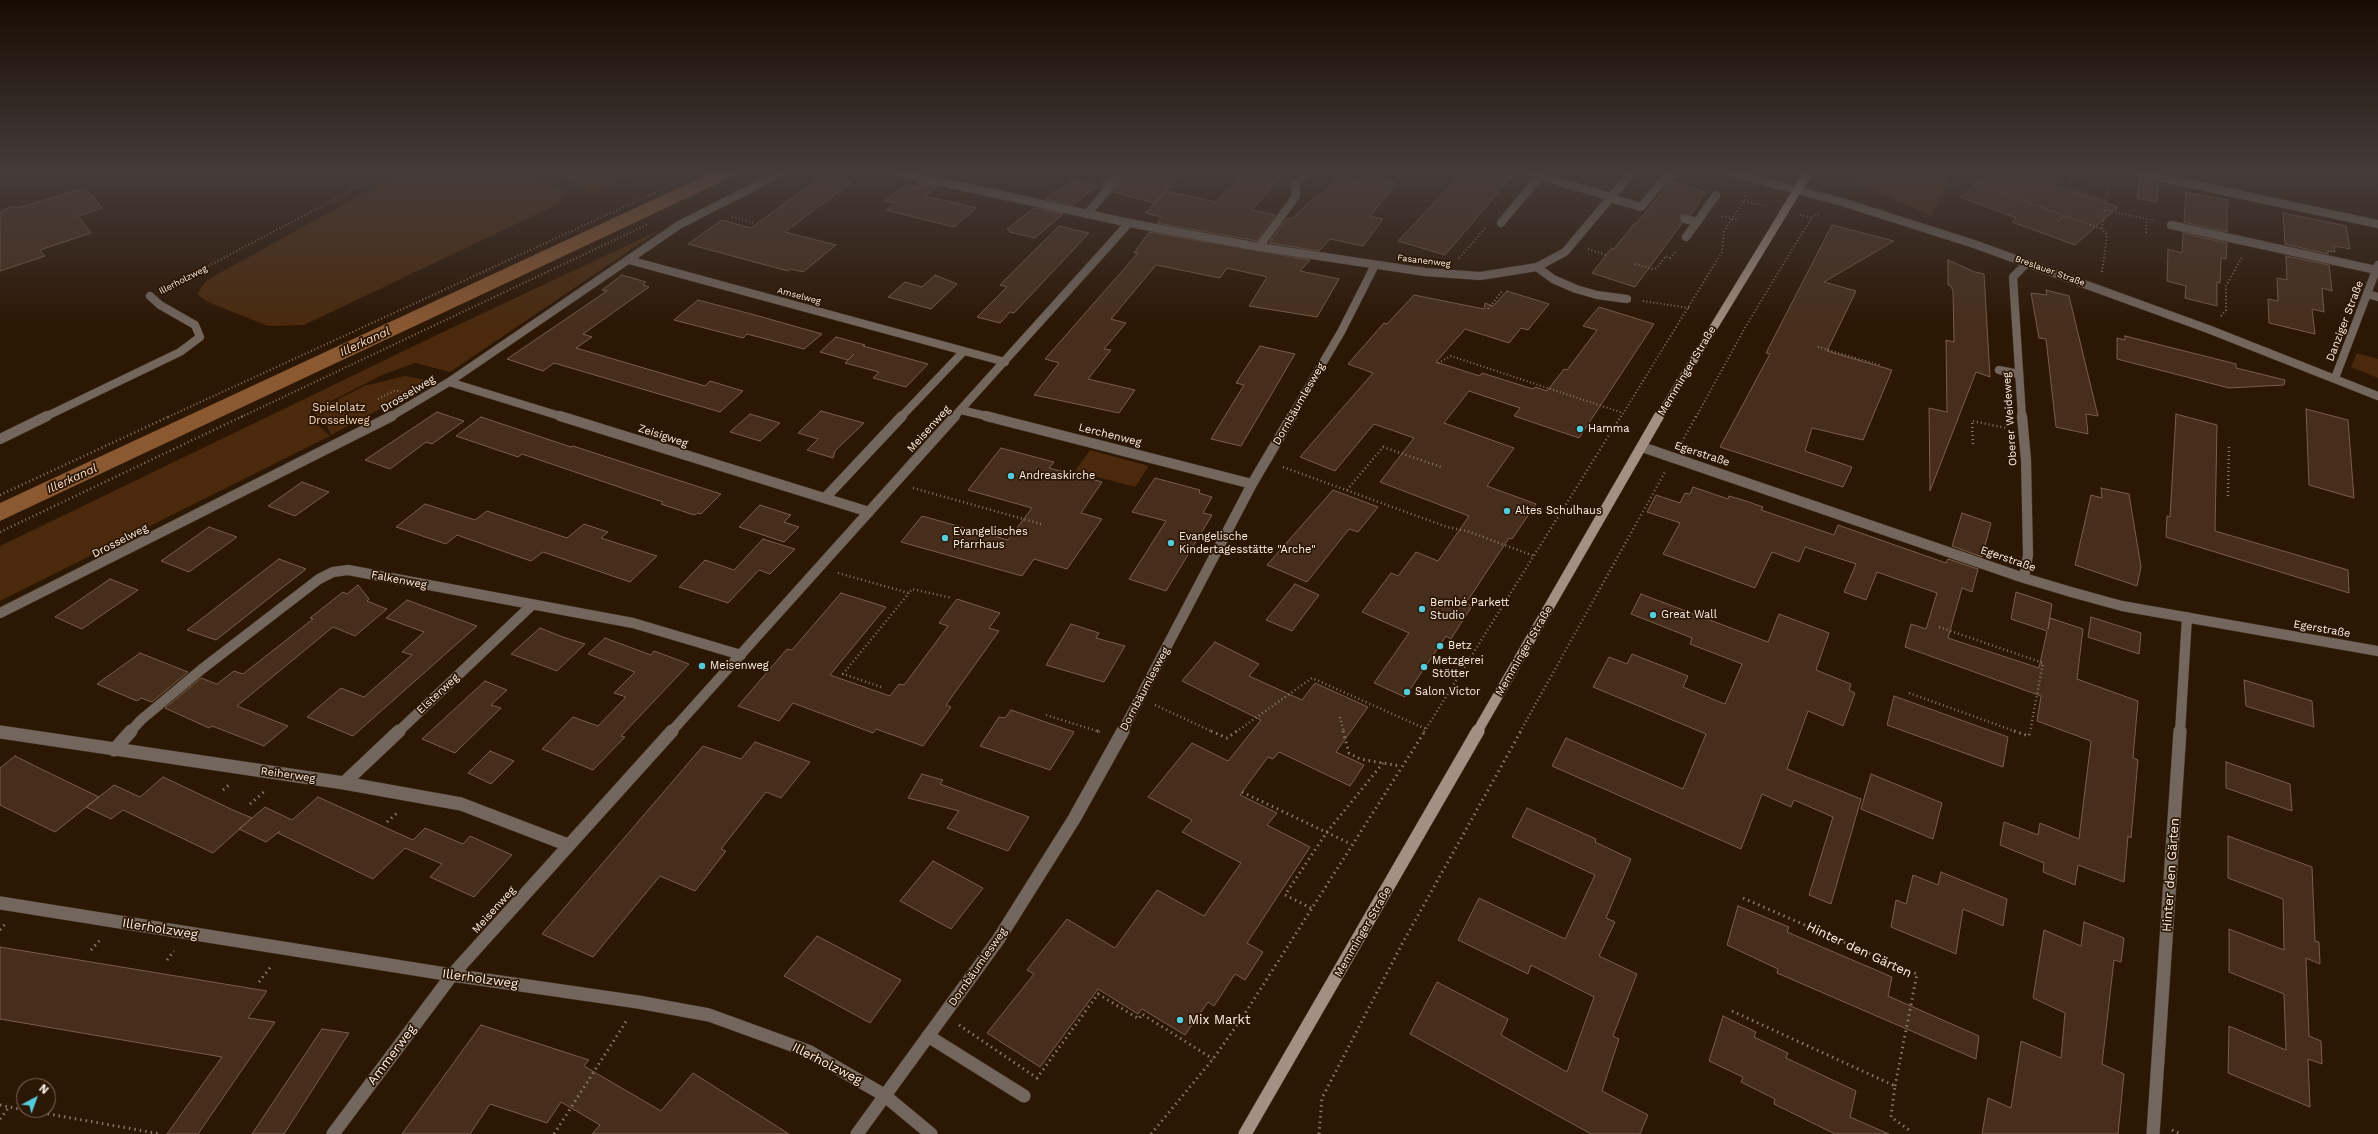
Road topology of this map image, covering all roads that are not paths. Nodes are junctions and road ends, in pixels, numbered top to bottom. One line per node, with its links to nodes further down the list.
1 (681, 224): 12 (street, Drosselweg)
2 (1128, 224): 22 (street, Meisenweg)
3 (1134, 224): 11 (street, Fasanenweg)
4 (1276, 224): 11 (street)
5 (1589, 224): 15 (street, Fasanenweg)
6 (1696, 224): 10 (street)
7 (1777, 224): 30 (main road, Memminger Straße)
8 (1909, 224): 13 (street, Breslauer Straße)
9 (2171, 225): 16 (street, Danziger Straße)
10 (1686, 237)
11 (1259, 247): 14 (street, Fasanenweg)
12 (629, 260): 21 (street, Amselweg); 26 (street, Drosselweg)
13 (2028, 263): 24 (street, Oberer Weideweg); 25 (street, Breslauer Straße)
14 (1374, 265): 15 (street, Fasanenweg); 31 (street, Dornbäumlesweg)
15 (1537, 267): 20 (street)
16 (2377, 268): 17 (street, Danziger Straße)
17 (2367, 294): 19 (street); 25 (street, Danziger Straße)
18 (150, 296): 29 (street, Illerholzweg)
19 (2378, 297)
20 (1627, 299)
21 (964, 351): 22 (street); 32 (street)
22 (1005, 362): 28 (street, Meisenweg)
23 (1999, 370): 24 (street)
24 (2019, 374): 34 (street, Oberer Weideweg)
25 (2335, 378): 27 (street, Breslauer Straße)
26 (449, 382): 32 (street, Zeisigweg); 36 (street, Drosselweg)
27 (2378, 396)
28 (961, 410): 31 (street, Lerchenweg); 33 (street, Meisenweg)
29 (0, 439)
30 (1642, 447): 34 (street, Egerstraße); 52 (main road, Memminger Straße)
31 (1252, 484): 46 (street, Dornbäumlesweg)
32 (825, 498): 33 (street, Zeisigweg)
33 (869, 512): 39 (street, Meisenweg)
34 (2024, 578): 37 (street, Egerstraße)
35 (532, 606): 39 (street, Falkenweg); 41 (street, Falkenweg); 42 (street, Elsterweg)
36 (0, 613)
37 (2187, 617): 38 (street, Egerstraße); 53 (street, Hinter den Gärten)
38 (2378, 652)
39 (741, 655): 43 (street, Meisenweg)
40 (0, 732): 41 (street, Reiherweg)
41 (114, 750): 42 (street, Reiherweg)
42 (344, 783): 43 (street, Reiherweg)
43 (568, 845): 45 (street, Meisenweg)
44 (0, 903): 45 (street, Illerholzweg)
45 (452, 975): 47 (street, Illerholzweg); 49 (street, Ammerweg)
46 (928, 1036): 47 (street, Dornbäumlesweg); 48 (street)
47 (884, 1095): 50 (street, Dornbäumlesweg); 51 (street, Illerholzweg)
48 (1024, 1096)
49 (333, 1134)
50 (857, 1134)
51 (931, 1134)
52 (1245, 1134)
53 (2153, 1134)

